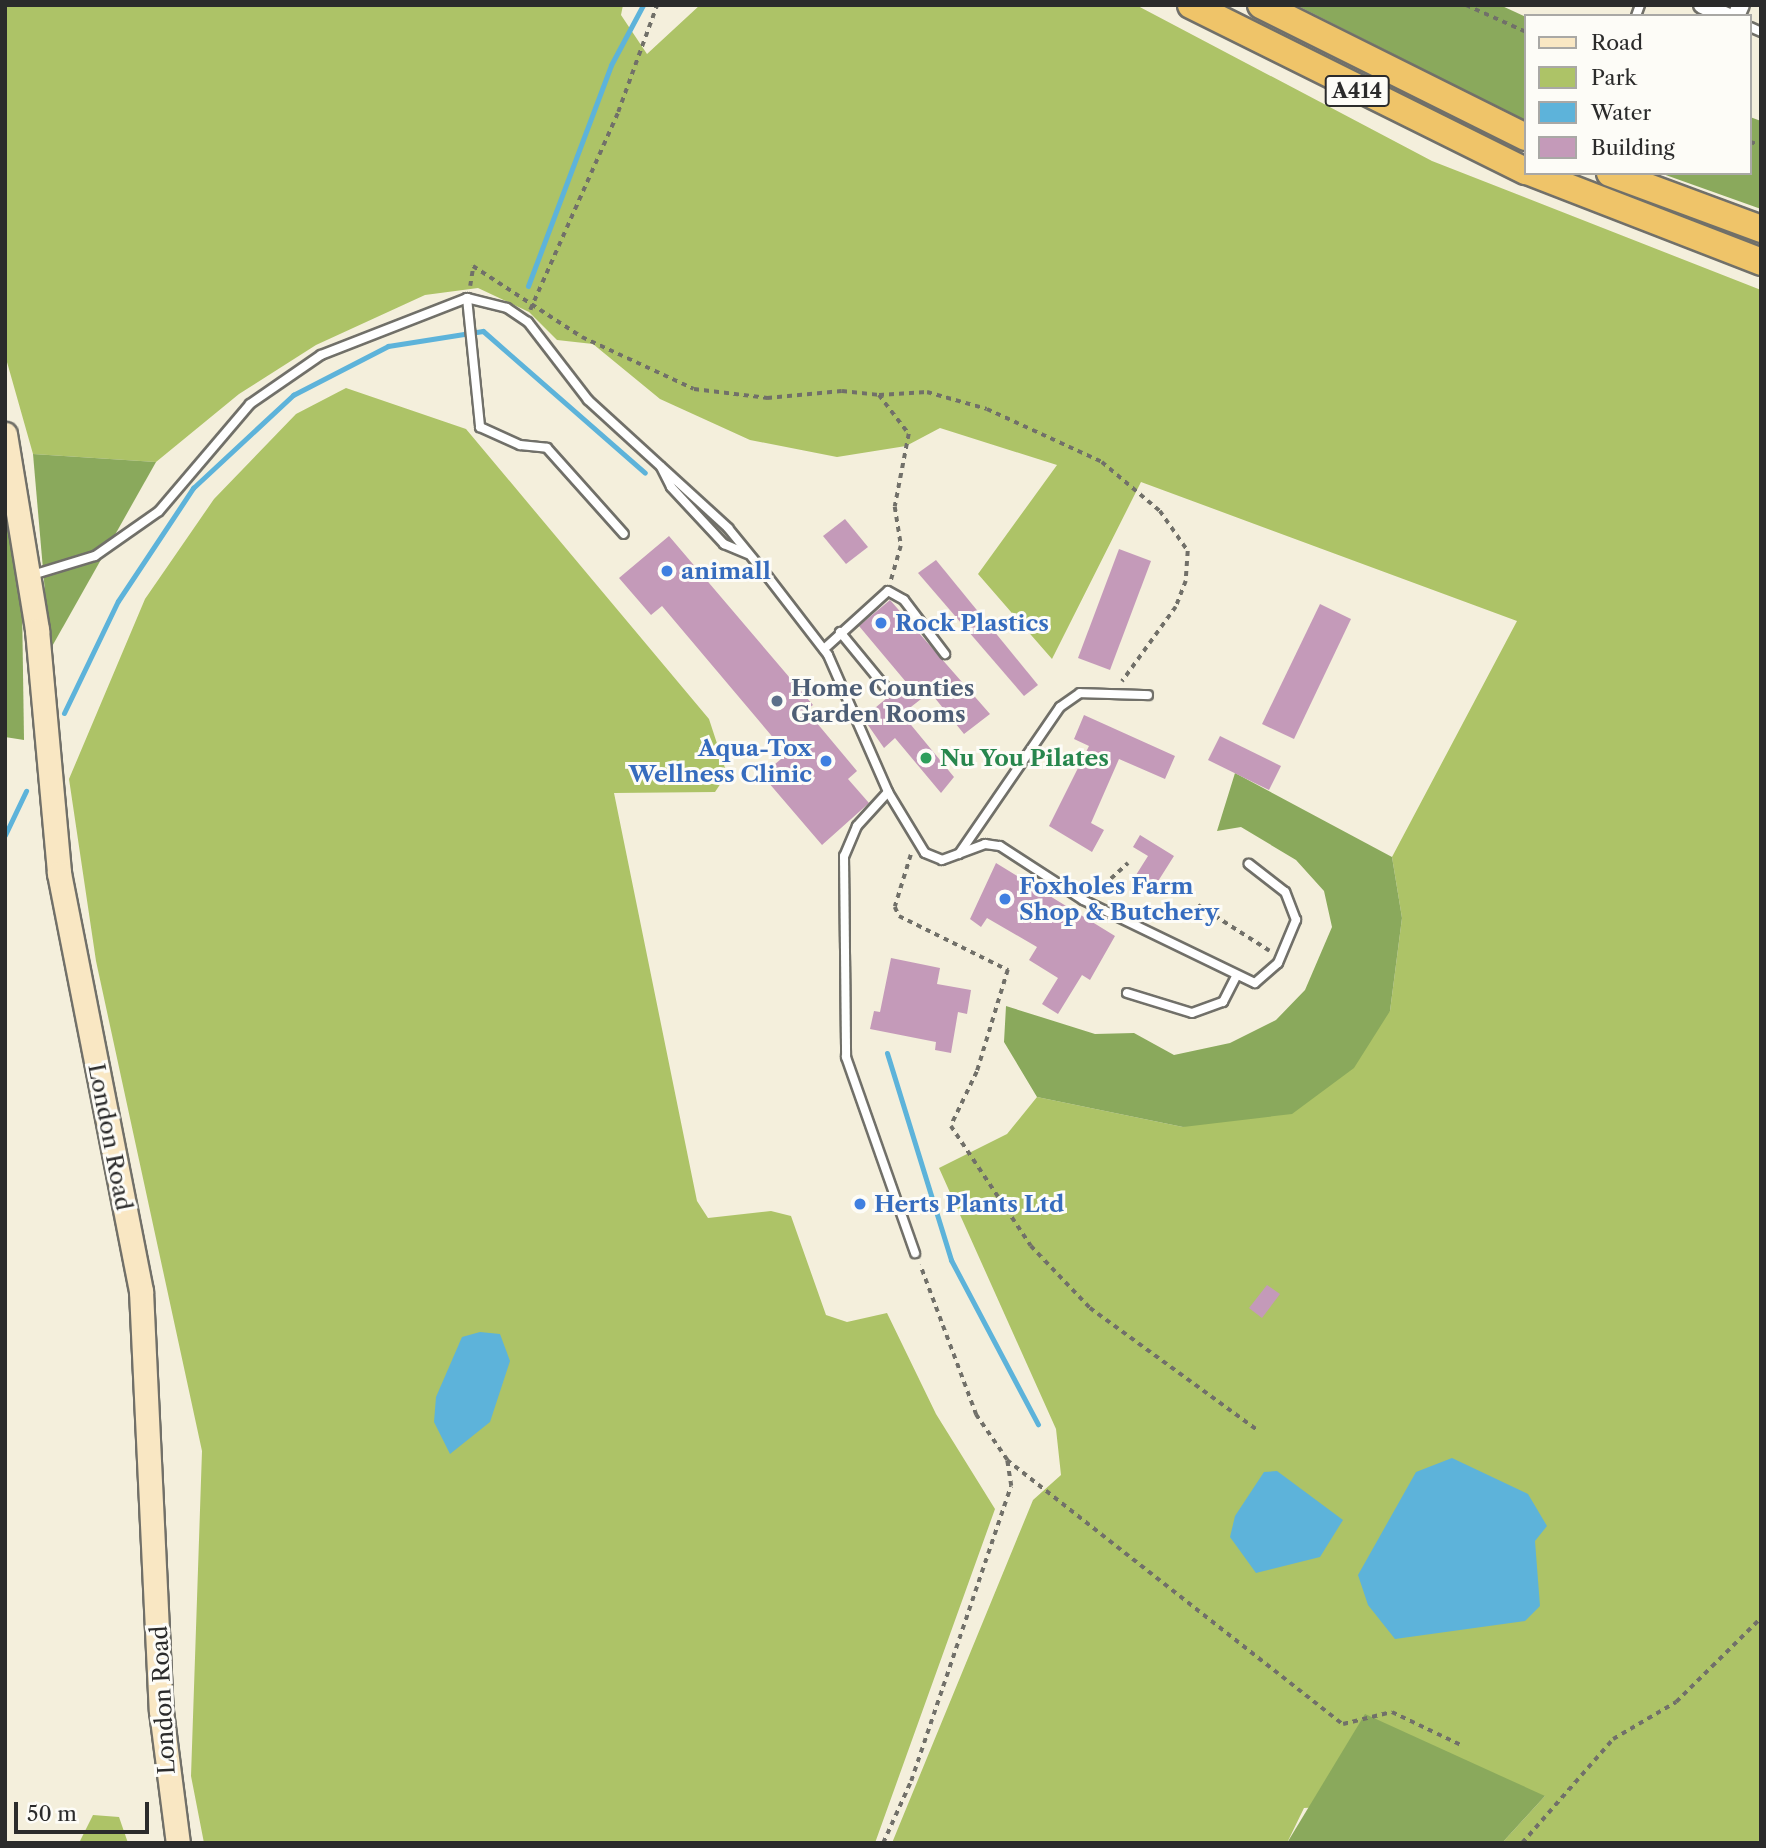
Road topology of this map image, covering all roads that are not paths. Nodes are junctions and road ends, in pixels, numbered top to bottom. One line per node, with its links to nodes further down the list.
1 (1191, 5): 6 (highway, A414)
2 (1261, 5): 5 (highway, A414)
3 (1702, 5): 4 (street)
4 (1722, 14)
5 (1524, 136)
6 (1524, 170)
7 (1537, 175): 10 (highway)
8 (1615, 175): 9 (highway)
9 (1761, 229)
10 (1761, 262)
11 (467, 298): 13 (lane); 14 (lane); 16 (lane)
12 (5, 434): 16 (main road, London Road)
13 (658, 461): 15 (lane); 15 (lane)
14 (624, 534)
15 (750, 554): 18 (lane)
16 (29, 576): 28 (main road, London Road)
17 (840, 632): 18 (lane); 19 (lane); 20 (lane)
18 (824, 649): 22 (lane)
19 (945, 654)
20 (886, 688)
21 (1148, 695): 23 (lane)
22 (888, 792): 23 (lane); 27 (lane)
23 (957, 856): 25 (lane)
24 (1249, 864): 25 (lane)
25 (1236, 976): 26 (lane)
26 (1127, 993)
27 (915, 1253)
28 (178, 1843)

